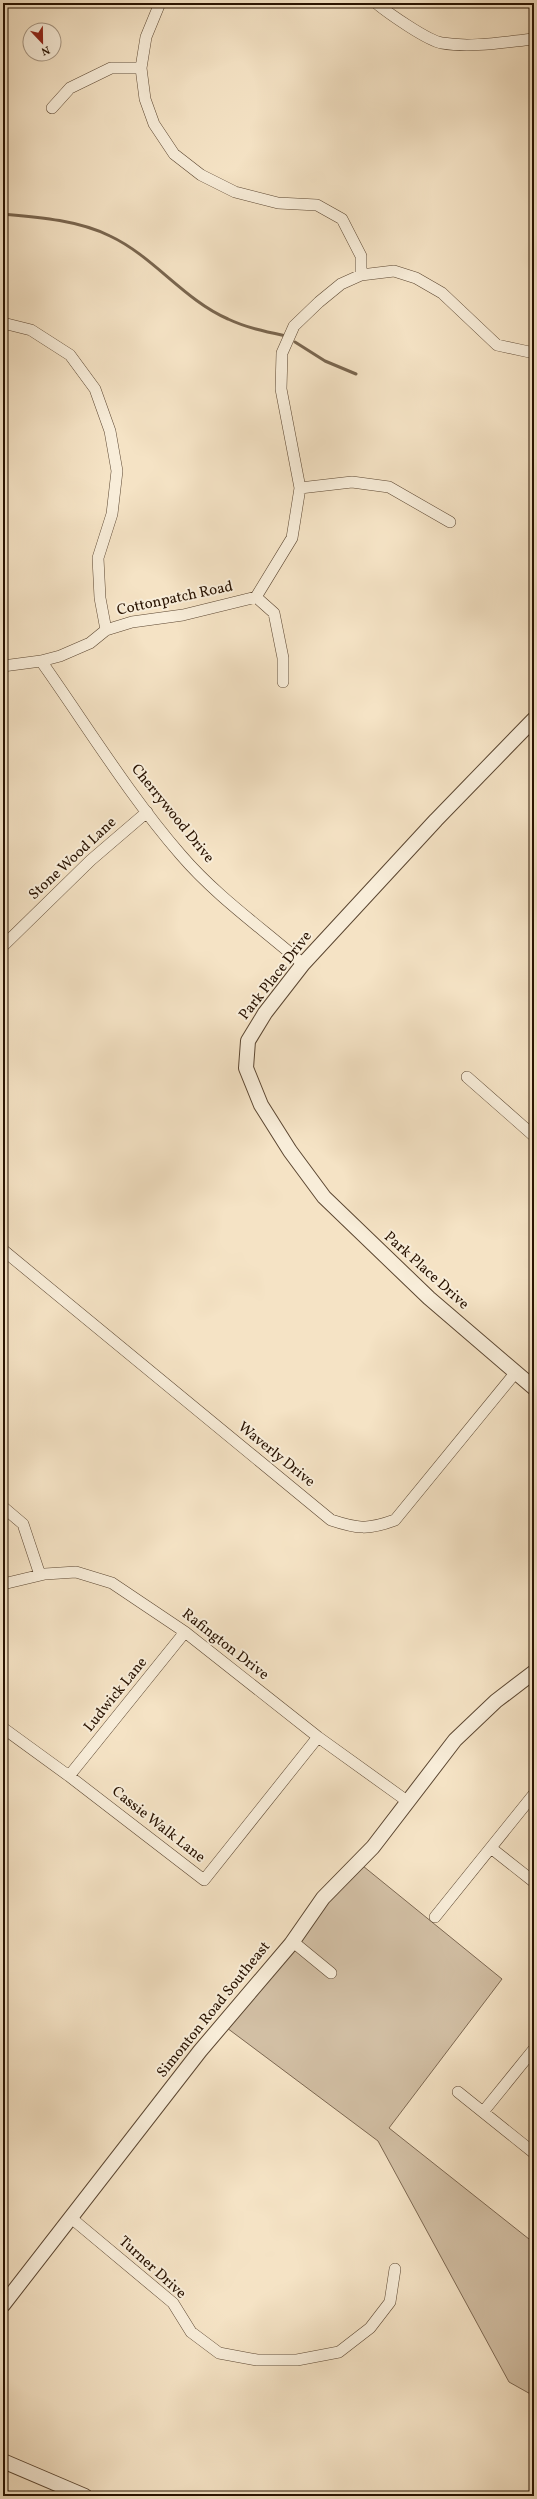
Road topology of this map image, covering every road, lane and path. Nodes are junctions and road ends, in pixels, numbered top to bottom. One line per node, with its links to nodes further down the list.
1 (160, 3): 4 (street)
2 (376, 3): 3 (street)
3 (534, 39)
4 (141, 68): 5 (street); 6 (street)
5 (52, 108)
6 (361, 275): 8 (street, Cottonpatch Road); 9 (street, Cottonpatch Road)
7 (3, 322): 12 (street, Cottonpatch Road)
8 (534, 353)
9 (300, 488): 10 (street); 11 (street, Cottonpatch Road)
10 (450, 522)
11 (256, 597): 12 (street, Cottonpatch Road); 15 (street)
12 (106, 630): 13 (street, Cottonpatch Road)
13 (41, 661): 14 (street, Cottonpatch Road); 17 (street, Cherrywood Drive)
14 (3, 666)
15 (283, 682)
16 (534, 719): 19 (street, Park Place Drive)
17 (147, 812): 18 (street, Stone Wood Lane); 19 (street, Cherrywood Drive)
18 (3, 946)
19 (304, 964): 23 (street, Park Place Drive)
20 (466, 1077): 21 (street)
21 (534, 1136)
22 (3, 1250): 23 (street, Waverly Drive)
23 (516, 1372): 24 (street, Park Place Drive)
24 (534, 1388)
25 (3, 1507): 26 (street)
26 (40, 1575): 27 (street, Rafington Drive); 28 (street, Rafington Drive)
27 (3, 1584)
28 (185, 1632): 31 (street, Rafington Drive); 32 (street, Ludwick Lane)
29 (534, 1672): 34 (street, Simonton Road Southeast)
30 (3, 1728): 32 (street, Cassie Walk Lane)
31 (318, 1737): 32 (street, Cassie Walk Lane); 34 (street, Rafington Drive)
32 (70, 1776)
33 (534, 1794): 35 (street)
34 (407, 1801): 38 (street, Simonton Road Southeast)
35 (491, 1848): 36 (street); 37 (street)
36 (534, 1882)
37 (435, 1917)
38 (292, 1941): 39 (street); 44 (street, Simonton Road Southeast)
39 (331, 1973)
40 (534, 2049): 42 (street)
41 (458, 2092): 42 (street)
42 (483, 2112): 43 (street)
43 (534, 2153)
44 (70, 2217): 45 (street, Turner Drive); 46 (street, Simonton Road Southeast)
45 (395, 2269)
46 (3, 2305)
47 (3, 2461): 48 (street)
48 (85, 2496)

